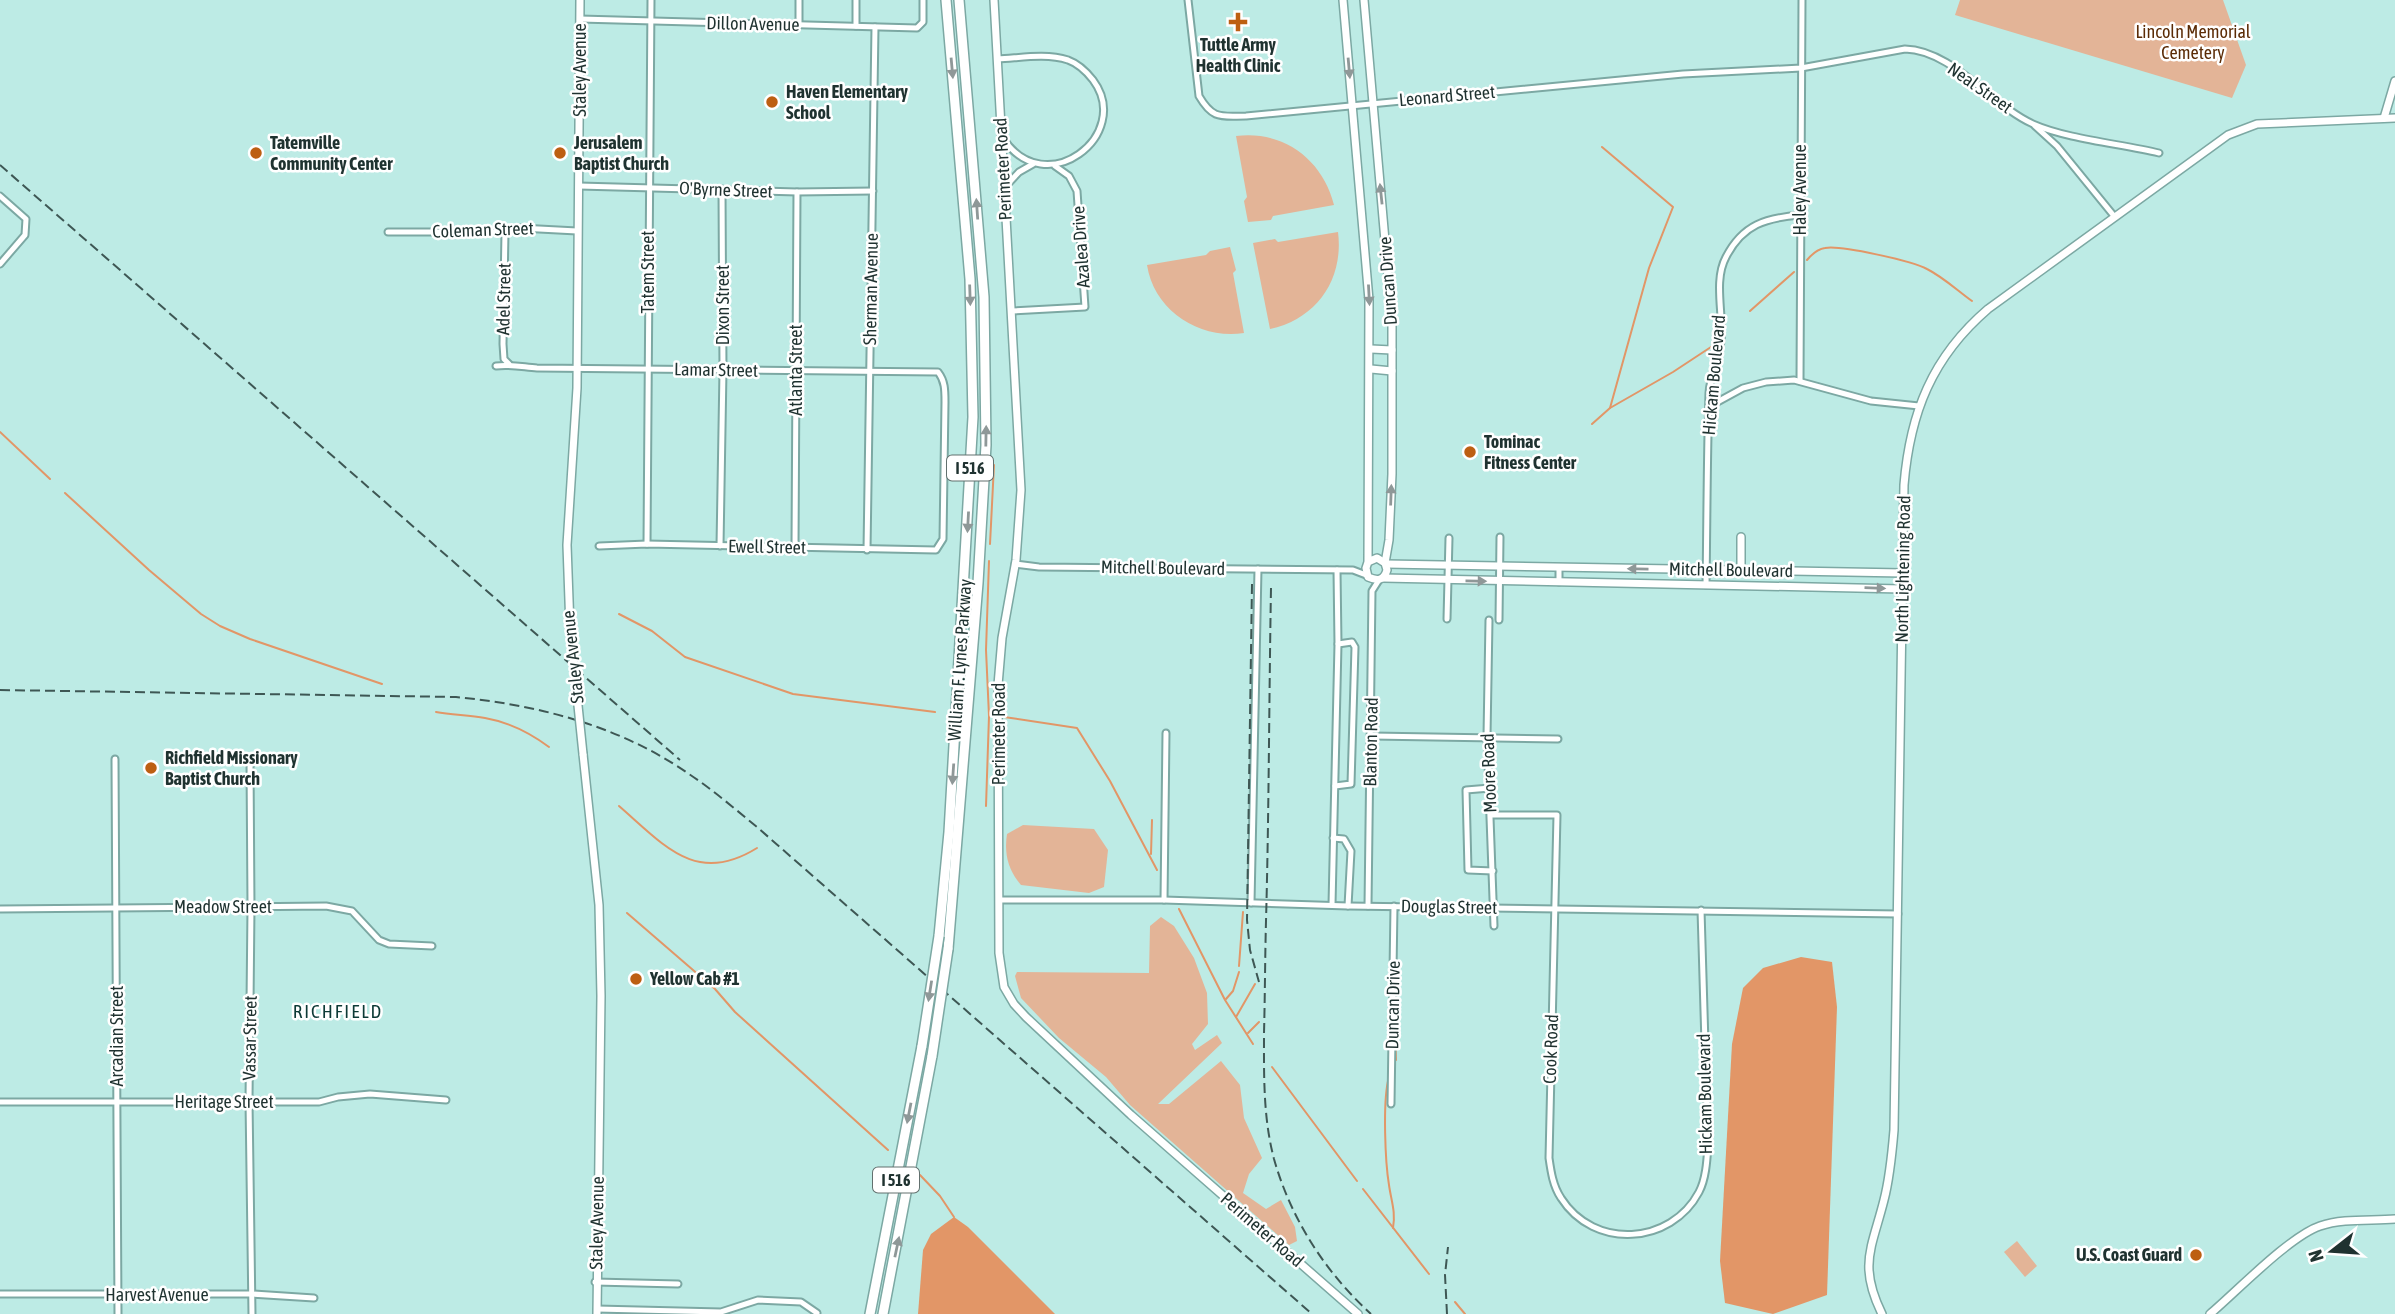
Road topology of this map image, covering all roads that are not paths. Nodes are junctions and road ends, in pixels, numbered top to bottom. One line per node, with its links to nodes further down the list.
1 (580, 0): 13 (street, Staley Avenue)
2 (651, 0): 14 (street, Tatem Street)
3 (799, 0): 15 (street)
4 (856, 0): 16 (street)
5 (923, 0): 17 (street, Dillon Avenue)
6 (946, 0): 139 (highway, William F. Lynes Parkway / I 516, one-way to 139, bridge)
7 (959, 0): 140 (highway, William F. Lynes Parkway / I 516, one-way to 7, bridge)
8 (994, 0): 18 (street, Perimeter Road)
9 (1188, 0): 22 (street, Leonard Street)
10 (1343, 0): 22 (street, Duncan Drive, one-way to 22)
11 (1364, 0): 21 (street, Duncan Drive)
12 (1802, 0): 19 (street, Haley Avenue)
13 (580, 19): 14 (street, Dillon Avenue); 30 (street, Staley Avenue)
14 (651, 22): 15 (street, Dillon Avenue); 31 (street, Tatem Street)
15 (799, 25): 16 (street, Dillon Avenue)
16 (856, 26): 17 (street, Dillon Avenue)
17 (875, 27): 34 (street, Sherman Avenue)
18 (998, 59): 26 (street, Perimeter Road); 29 (street)
19 (1801, 68): 21 (street, Leonard Street); 25 (street, Neal Street); 37 (street, Haley Avenue)
20 (2395, 81): 23 (street)
21 (1373, 103): 22 (street, Leonard Street); 45 (street, Duncan Drive, one-way to 21)
22 (1352, 106): 44 (street, Duncan Drive, one-way to 44)
23 (2384, 118): 24 (street, North Lightening Road); 38 (street, North Lightening Road)
24 (2395, 118)
25 (2032, 124): 27 (street, Neal Street); 38 (street)
26 (1002, 136): 28 (street); 32 (street, Perimeter Road)
27 (2159, 153)
28 (1033, 164): 29 (street); 32 (street)
29 (1054, 165): 43 (street, Azalea Drive)
30 (579, 186): 31 (street, O'Byrne Street); 39 (street, Staley Avenue)
31 (648, 188): 33 (street, O'Byrne Street); 49 (street, Tatem Street)
32 (1004, 188): 43 (street, Perimeter Road)
33 (722, 189): 35 (street, O'Byrne Street); 51 (street, Dixon Street)
34 (873, 191): 35 (street, O'Byrne Street); 54 (street, Sherman Avenue)
35 (797, 192): 52 (street, Atlanta Street)
36 (0, 196): 42 (street)
37 (1800, 215): 55 (street, Haley Avenue); 57 (street, Hickam Boulevard)
38 (2114, 216): 56 (street, North Lightening Road)
39 (577, 231): 41 (street, Coleman Street); 48 (street, Staley Avenue)
40 (388, 232): 41 (street, Coleman Street)
41 (505, 232): 46 (street, Adel Street)
42 (0, 264)
43 (1012, 311): 70 (street, Perimeter Road)
44 (1370, 349): 45 (street); 50 (street, Duncan Drive)
45 (1392, 350): 53 (street, Duncan Drive)
46 (509, 364): 47 (street, Lamar Street); 48 (street, Lamar Street)
47 (496, 366)
48 (578, 368): 49 (street, Lamar Street); 129 (street, Staley Avenue, bridge)
49 (647, 369): 51 (street, Lamar Street); 61 (street, Tatem Street)
50 (1371, 369): 53 (street); 68 (street, Duncan Drive)
51 (723, 370): 52 (street, Lamar Street); 64 (street, Dixon Street)
52 (796, 370): 54 (street, Lamar Street); 65 (street, Atlanta Street)
53 (1392, 371): 62 (street, Duncan Drive, one-way to 53)
54 (870, 372): 66 (street, Sherman Avenue); 67 (street, Lamar Street)
55 (1800, 381): 56 (street); 57 (street)
56 (1919, 406): 81 (street, North Lightening Road)
57 (1710, 407): 76 (street, Hickam Boulevard)
58 (1500, 537): 73 (street)
59 (1741, 537): 79 (street)
60 (1449, 538): 72 (street)
61 (646, 544): 63 (street, Ewell Street); 64 (street, Ewell Street)
62 (1389, 545): 69 (street, Duncan Drive); 71 (street)
63 (599, 546)
64 (720, 546): 65 (street, Ewell Street)
65 (795, 548): 66 (street, Ewell Street)
66 (867, 550): 67 (street, Ewell Street)
67 (936, 550)
68 (1367, 562): 69 (street); 78 (street, Mitchell Boulevard); 82 (street)
69 (1386, 563): 71 (street, Mitchell Boulevard); 83 (street)
70 (1015, 564): 75 (street, Mitchell Boulevard); 106 (street, Perimeter Road)
71 (1400, 564): 72 (street, Mitchell Boulevard)
72 (1447, 566): 73 (street, Mitchell Boulevard); 84 (street)
73 (1500, 566): 74 (street, Mitchell Boulevard); 85 (street)
74 (1559, 568): 76 (street, Mitchell Boulevard, one-way to 74); 86 (street)
75 (1258, 569): 77 (street, Mitchell Boulevard); 108 (street)
76 (1706, 569): 79 (street, Mitchell Boulevard); 87 (street, Hickam Boulevard)
77 (1337, 570): 78 (street, Mitchell Boulevard); 94 (street)
78 (1353, 570): 82 (street, Mitchell Boulevard)
79 (1741, 570): 80 (street, Mitchell Boulevard)
80 (1843, 573): 81 (street, Mitchell Boulevard); 88 (street)
81 (1903, 573): 89 (street, North Lightening Road)
82 (1367, 576): 83 (street); 90 (street, Blanton Road)
83 (1381, 579): 84 (street, Mitchell Boulevard); 90 (street)
84 (1447, 580): 85 (street, Mitchell Boulevard, one-way to 85); 91 (street)
85 (1499, 581): 86 (street, Mitchell Boulevard); 93 (street)
86 (1559, 582): 87 (street, Mitchell Boulevard)
87 (1706, 585): 88 (street, Mitchell Boulevard)
88 (1843, 587): 89 (street, Mitchell Boulevard, one-way to 89)
89 (1902, 589): 119 (street, North Lightening Road)
90 (1372, 591): 96 (street, Blanton Road)
91 (1447, 619)
92 (1489, 620): 97 (street, Moore Road)
93 (1499, 620)
94 (1339, 644): 101 (street); 101 (street)
95 (1166, 733): 107 (street)
96 (1372, 736): 97 (street); 111 (street, Blanton Road)
97 (1487, 736): 98 (street); 102 (street, Moore Road)
98 (1558, 738)
99 (115, 759): 113 (street, Arcadian Street)
100 (250, 762): 114 (street, Vassar Street)
101 (1335, 786): 104 (street)
102 (1490, 788): 103 (street, Moore Road); 105 (street)
103 (1491, 816): 105 (street, Moore Road); 116 (street, Cook Road)
104 (1333, 838): 109 (street); 110 (street)
105 (1493, 872): 115 (street, Moore Road)
106 (999, 900): 107 (street, Douglas Street); 141 (street, Perimeter Road)
107 (1164, 900): 108 (street, Douglas Street)
108 (1251, 903): 109 (street, Douglas Street)
109 (1332, 905): 110 (street, Douglas Street)
110 (1349, 906): 111 (street, Douglas Street)
111 (1368, 906): 112 (street, Douglas Street)
112 (1394, 906): 115 (street, Douglas Street); 126 (street, Duncan Drive)
113 (117, 907): 114 (street, Meadow Street); 117 (street, Meadow Street); 125 (street, Arcadian Street)
114 (251, 907): 121 (street, Meadow Street); 123 (street, Vassar Street)
115 (1494, 908): 116 (street, Douglas Street); 120 (street, Moore Road)
116 (1555, 908): 118 (street, Douglas Street); 128 (street, Cook Road)
117 (0, 909)
118 (1702, 910): 119 (street, Douglas Street); 128 (street, Hickam Boulevard)
119 (1898, 914): 142 (street, North Lightening Road)
120 (1494, 926)
121 (432, 946)
122 (446, 1100): 123 (street, Heritage Street)
123 (249, 1101): 125 (street, Heritage Street); 132 (street, Vassar Street)
124 (0, 1102): 125 (street, Heritage Street)
125 (118, 1102): 133 (street, Arcadian Street)
126 (1391, 1104)
127 (2395, 1219): 143 (street)
128 (1631, 1235)
129 (595, 1282): 130 (street); 135 (street, Staley Avenue)
130 (678, 1284)
131 (0, 1294): 133 (street, Harvest Avenue)
132 (252, 1294): 133 (street, Harvest Avenue); 134 (street, Harvest Avenue); 138 (street, Vassar Street)
133 (118, 1295): 137 (street, Arcadian Street)
134 (314, 1298)
135 (597, 1311): 136 (street)
136 (817, 1313)
137 (118, 1314)
138 (252, 1314)
139 (870, 1314)
140 (883, 1314)
141 (1358, 1314)
142 (1882, 1314)
143 (2210, 1314)

